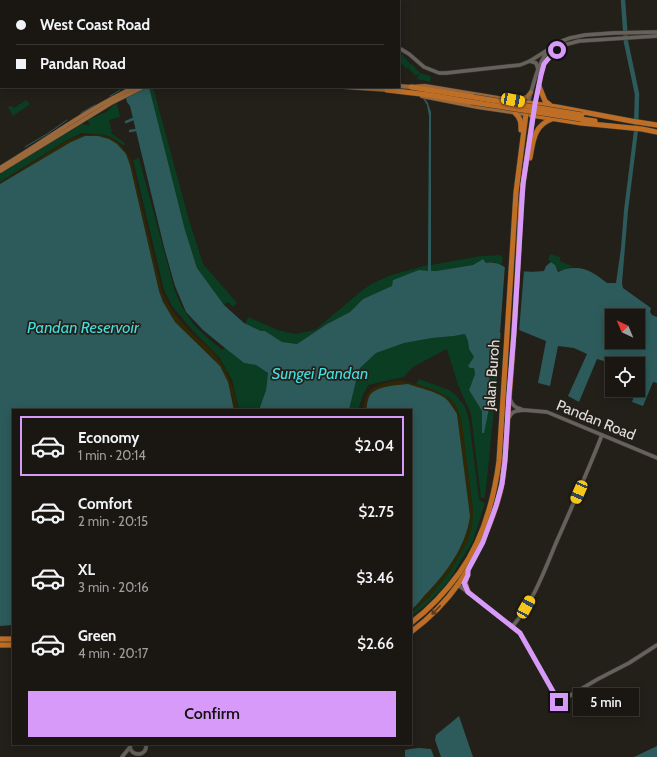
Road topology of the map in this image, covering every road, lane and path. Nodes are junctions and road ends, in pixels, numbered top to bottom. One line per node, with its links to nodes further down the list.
1 (657, 32): 2 (street)
2 (624, 35): 3 (street); 5 (street); 9 (street)
3 (657, 36)
4 (400, 49): 6 (street)
5 (548, 50): 6 (street); 7 (street)
6 (530, 61): 7 (street)
7 (538, 68): 15 (street)
8 (400, 86): 10 (main road)
9 (539, 86): 20 (street); 21 (highway)
10 (411, 87): 17 (highway); 18 (main road)
11 (133, 88): 16 (main road)
12 (140, 88): 16 (main road)
13 (359, 88): 14 (main road)
14 (387, 90): 17 (highway); 22 (main road)
15 (531, 92): 18 (main road); 19 (street)
16 (124, 94): 32 (main road); 33 (main road)
17 (472, 99): 25 (highway, bridge)
18 (513, 100): 19 (main road)
19 (528, 103): 20 (highway); 23 (highway, Jalan Buroh)
20 (535, 104): 21 (highway); 24 (highway, Jalan Buroh)
21 (550, 106): 27 (highway)
22 (515, 113): 23 (main road); 31 (highway)
23 (526, 114): 24 (highway); 31 (highway, Jalan Buroh)
24 (533, 115): 26 (highway); 34 (highway, Jalan Buroh)
25 (582, 117): 27 (highway); 29 (highway)
26 (553, 118): 29 (highway); 34 (highway)
27 (630, 121): 28 (highway)
28 (657, 125)
29 (628, 128): 30 (highway)
30 (657, 132)
31 (521, 155): 40 (highway, Jalan Buroh)
32 (0, 168)
33 (0, 171)
34 (521, 204): 35 (highway, Jalan Buroh)
35 (509, 394): 36 (street); 37 (highway, Jalan Buroh)
36 (524, 410): 37 (street); 38 (street, Pandan Road)
37 (508, 420): 41 (highway, Jalan Buroh)
38 (602, 435): 39 (street, Pandan Road); 47 (street)
39 (657, 458)
40 (466, 562): 41 (highway); 43 (highway, Jalan Buroh)
41 (472, 562): 42 (highway, Jalan Buroh)
42 (468, 570): 44 (highway, Jalan Buroh); 45 (highway)
43 (453, 581): 44 (street); 46 (highway, Jalan Buroh)
44 (458, 585): 45 (street); 48 (highway, Jalan Buroh, one-way to 48)
45 (468, 592): 47 (street)
46 (412, 622)
47 (512, 627): 49 (street)
48 (412, 631)
49 (657, 644)
50 (12, 645): 51 (highway)
51 (0, 646)
52 (131, 745): 54 (street); 55 (street)
53 (146, 745): 54 (street)
54 (133, 756)
55 (122, 757)

